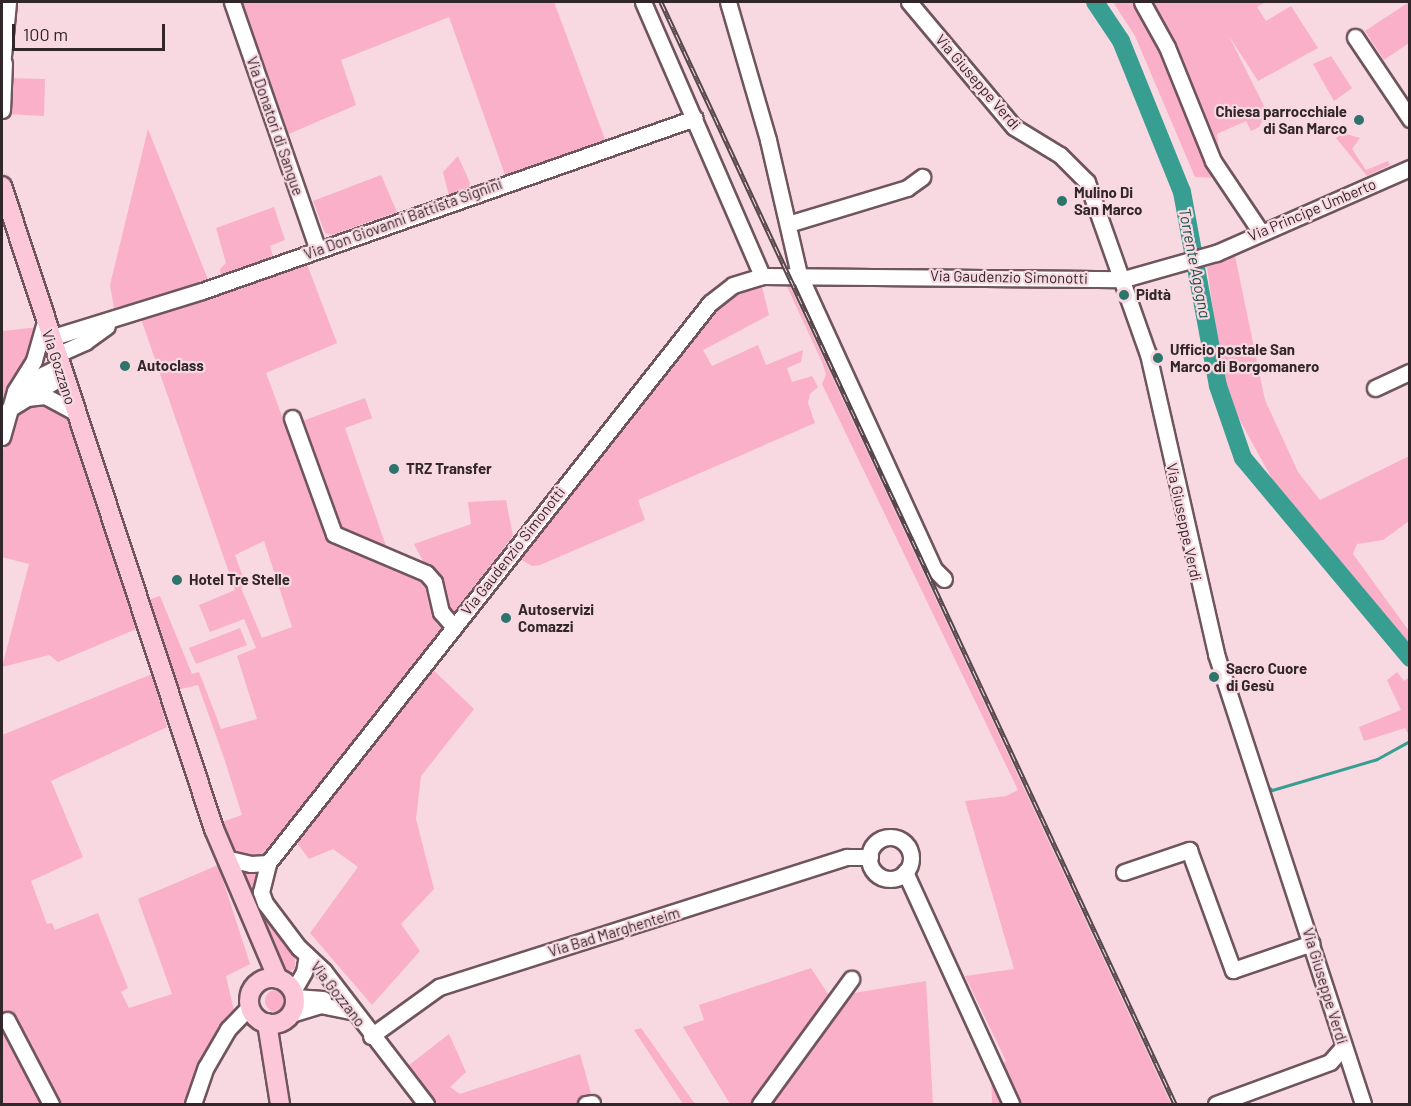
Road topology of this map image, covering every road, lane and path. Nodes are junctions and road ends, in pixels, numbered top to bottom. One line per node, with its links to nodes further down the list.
1 (8, 2): 8 (street)
2 (232, 2): 17 (street, Via Donatori di Sangue)
3 (643, 2): 10 (street)
4 (728, 2): 15 (street)
5 (909, 2): 21 (street, Via Giuseppe Verdi)
6 (1142, 2): 16 (street)
7 (1355, 37): 11 (street)
8 (3, 58): 9 (street)
9 (2, 110)
10 (695, 118): 17 (street, Via Don Giovanni Battista Signini); 20 (street)
11 (1410, 119)
12 (1410, 168): 16 (street, Via Principe Umberto)
13 (922, 177): 15 (street)
14 (2, 186): 22 (main road, Via Gozzano)
15 (788, 224): 19 (street)
16 (1260, 231): 18 (street, Via Principe Umberto)
17 (318, 250): 22 (street, Via Don Giovanni Battista Signini)
18 (1216, 253): 21 (street, Via Gaudenzio Simonotti)
19 (799, 274): 20 (street, Via Gaudenzio Simonotti); 21 (street, Via Gaudenzio Simonotti); 29 (street)
20 (762, 276): 30 (street, Via Gaudenzio Simonotti)
21 (1124, 279): 37 (street, Via Giuseppe Verdi)
22 (55, 352): 25 (street, Via Don Giovanni Battista Signini); 25 (street); 26 (main road, Via Gozzano)
23 (1410, 372): 24 (street)
24 (1375, 388)
25 (16, 399): 26 (street); 28 (street)
26 (73, 411): 32 (main road, Via Gozzano)
27 (292, 418): 30 (street)
28 (2, 437)
29 (944, 579)
30 (454, 627): 33 (street, Via Gaudenzio Simonotti)
31 (870, 857): 34 (street); 34 (street); 45 (street, Via Bad Marghenteim)
32 (225, 858): 33 (street); 40 (main road)
33 (268, 863): 36 (street, Via Gaudenzio Simonotti)
34 (906, 872): 53 (street)
35 (1124, 872): 37 (street)
36 (264, 880): 38 (street, Via Gozzano)
37 (1312, 943): 46 (street, Via Giuseppe Verdi)
38 (303, 951): 40 (street); 42 (street, Via Gozzano)
39 (851, 979): 52 (street)
40 (285, 995): 41 (main road); 42 (street); 44 (main road); 47 (main road)
41 (250, 1006): 44 (main road); 49 (street)
42 (352, 1011): 45 (street, Via Gozzano)
43 (7, 1020): 48 (street)
44 (267, 1023): 47 (main road)
45 (371, 1036): 51 (street, Via Gozzano)
46 (1342, 1048): 54 (street); 55 (street, Via Giuseppe Verdi)
47 (277, 1081): 50 (main road)
48 (51, 1104)
49 (193, 1104)
50 (280, 1104)
51 (426, 1104)
52 (760, 1104)
53 (1011, 1104)
54 (1216, 1104)
55 (1363, 1104)

